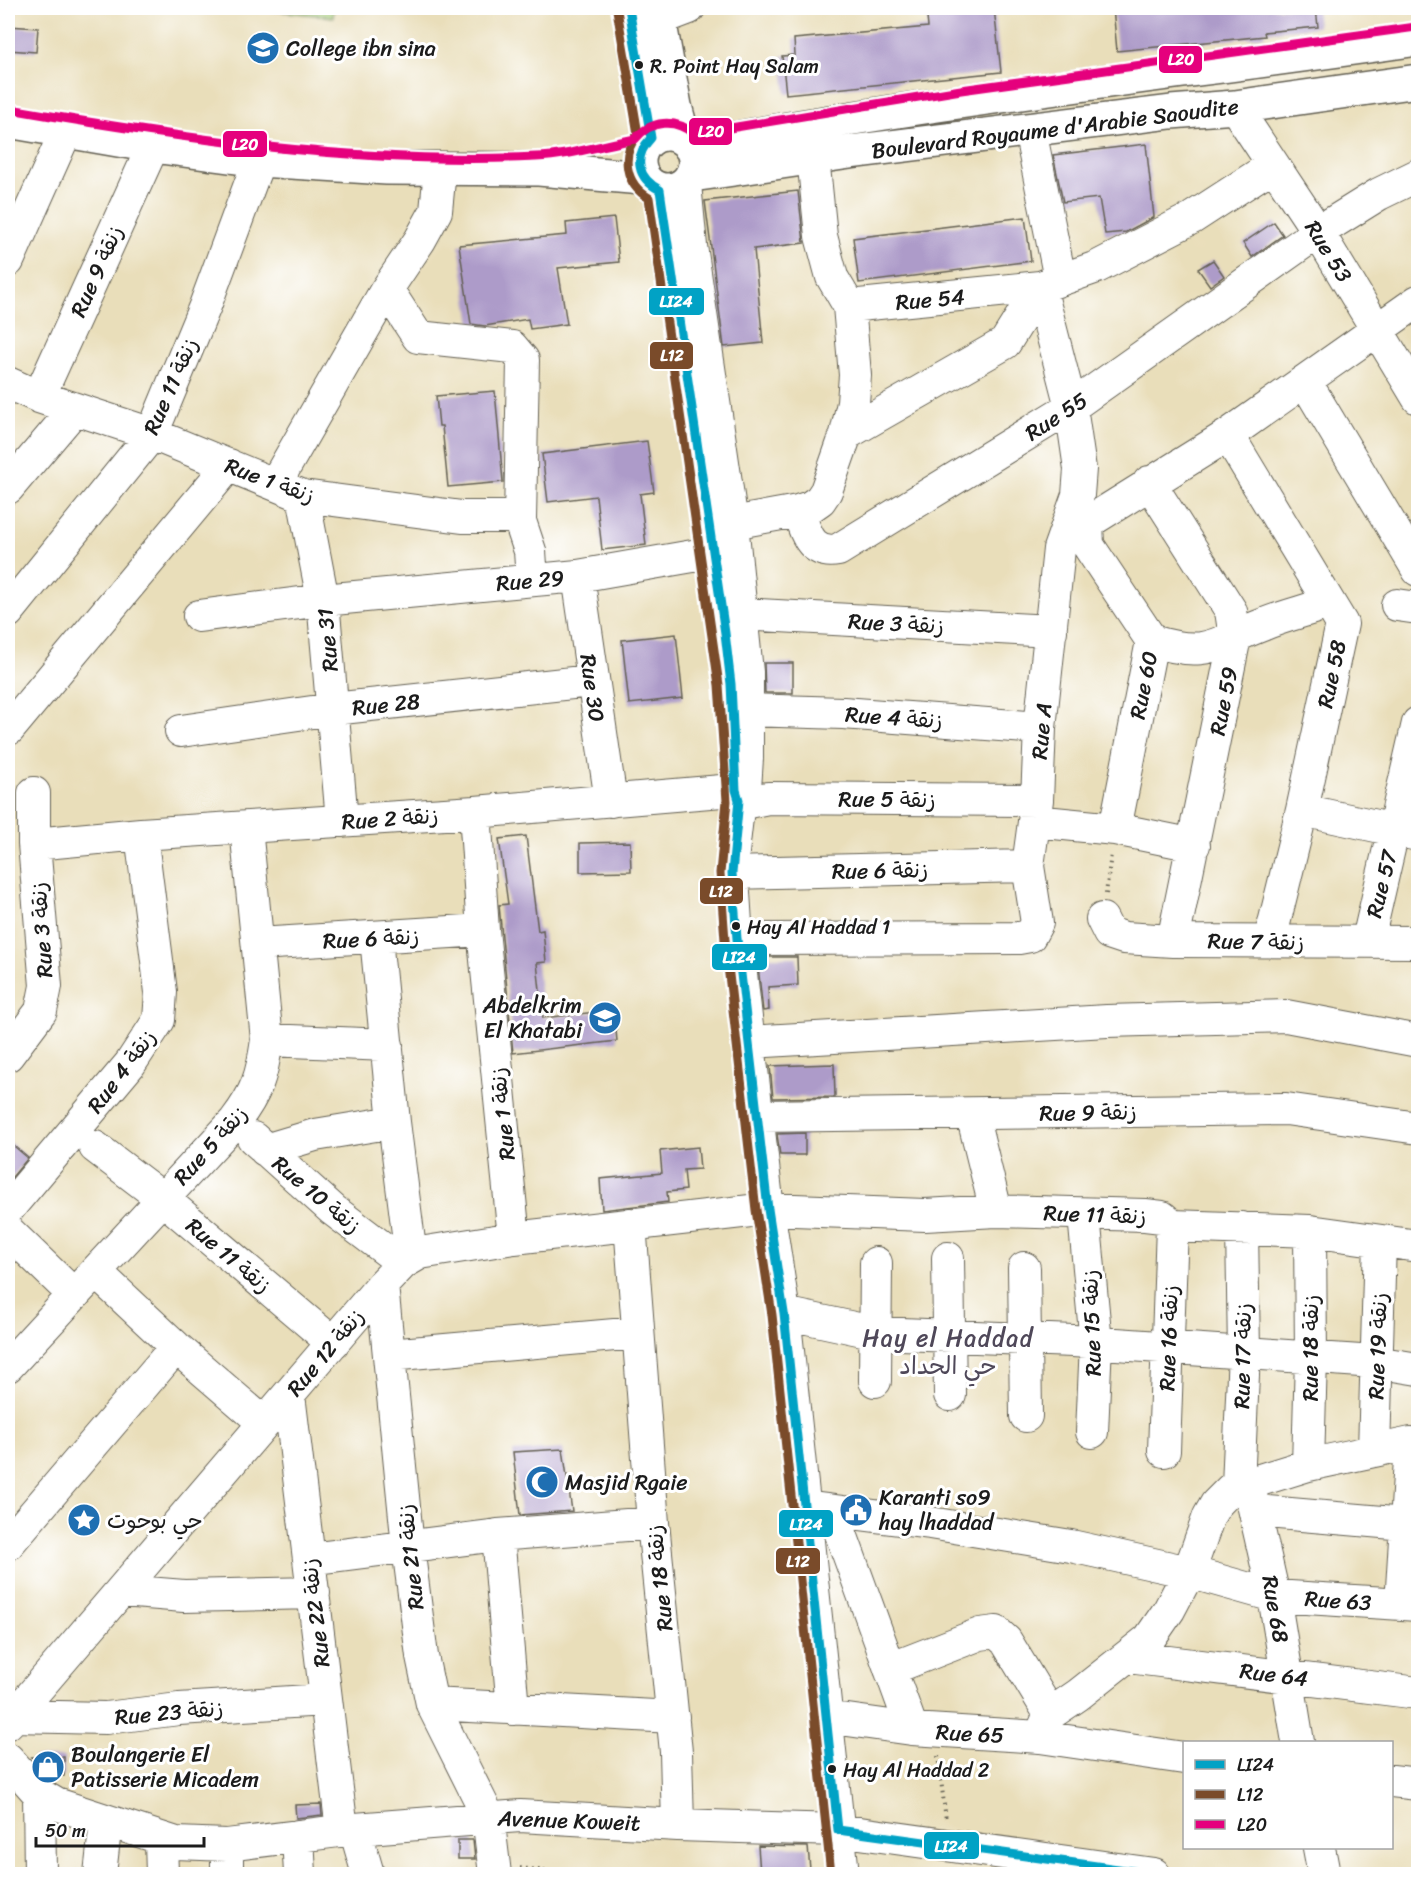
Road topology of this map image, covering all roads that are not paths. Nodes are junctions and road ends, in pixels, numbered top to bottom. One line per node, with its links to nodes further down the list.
1 (629, 8): 14 (main road)
2 (672, 11): 14 (main road)
3 (1419, 39): 4 (main road, Boulevard Royaume d'Arabie Saoudite)
4 (1174, 74): 7 (main road); 14 (main road, Boulevard Royaume d'Arabie Saoudite)
5 (1419, 81): 6 (main road, Boulevard Royaume d'Arabie Saoudite)
6 (1235, 107): 7 (main road, Boulevard Royaume d'Arabie Saoudite); 15 (street, Rue 53)
7 (1171, 112): 9 (main road, Boulevard Royaume d'Arabie Saoudite)
8 (8, 122): 10 (main road, Boulevard Royaume d'Arabie Saoudite)
9 (1030, 130): 12 (main road, Boulevard Royaume d'Arabie Saoudite); 20 (street, Rue A)
10 (66, 131): 11 (main road, Boulevard Royaume d'Arabie Saoudite); 19 (street)
11 (153, 146): 13 (main road, Boulevard Royaume d'Arabie Saoudite); 27 (street, Rue 9 زنقة)
12 (813, 158): 14 (main road, Boulevard Royaume d'Arabie Saoudite); 23 (street)
13 (259, 160): 16 (main road, Boulevard Royaume d'Arabie Saoudite); 31 (street, Rue 11 زنقة)
14 (668, 163): 16 (main road, Boulevard Royaume d'Arabie Saoudite); 41 (street)
15 (1272, 166): 18 (street, Rue 53); 20 (street, Rue 54)
16 (440, 170): 21 (street)
17 (1419, 175): 18 (street, Rue 55)
18 (1318, 232): 24 (street, Rue 53); 29 (street, Rue 55)
19 (8, 261)
20 (1050, 283): 23 (street, Rue 54); 29 (street, Rue A); 32 (street)
21 (385, 291): 37 (street); 40 (street)
22 (1419, 301): 24 (street)
23 (849, 306): 32 (street)
24 (1378, 331): 25 (street); 28 (street, Rue 53)
25 (1305, 381): 33 (street); 42 (street)
26 (8, 383): 27 (street, Rue 1 زنقة)
27 (39, 397): 30 (street, Rue 1 زنقة)
28 (1419, 398)
29 (1071, 407): 38 (street, Rue 55); 39 (street, Rue A)
30 (74, 410): 31 (street, Rue 1 زنقة); 36 (street)
31 (152, 434): 34 (street, Rue 1 زنقة); 47 (street, Rue 11 زنقة)
32 (846, 434): 38 (street)
33 (1228, 435): 35 (street); 46 (street, Rue 58)
34 (229, 465): 37 (street, Rue 1 زنقة); 58 (street)
35 (1149, 482): 39 (street); 51 (street, Rue 59)
36 (8, 488)
37 (289, 490): 40 (street, Rue 1 زنقة); 45 (street, Rue 31)
38 (798, 511): 41 (street)
39 (1078, 519): 50 (street, Rue A); 52 (street, Rue 60)
40 (520, 521): 44 (street)
41 (727, 541): 43 (street, Rue 29); 48 (street); 61 (street)
42 (1419, 570)
43 (578, 576): 44 (street, Rue 29); 53 (street, Rue 30)
44 (532, 580): 45 (street, Rue 29)
45 (323, 600): 49 (street, Rue 29); 54 (street, Rue 31)
46 (1328, 603): 51 (street); 63 (street, Rue 58)
47 (8, 612)
48 (741, 614): 50 (street, Rue 3 زنقة); 55 (street)
49 (199, 616)
50 (1051, 631): 57 (street, Rue A)
51 (1235, 637): 52 (street); 72 (street, Rue 59)
52 (1152, 641): 68 (street, Rue 60)
53 (591, 681): 54 (street, Rue 28); 62 (street, Rue 30)
54 (333, 709): 59 (street, Rue 28); 66 (street, Rue 31)
55 (748, 710): 57 (street, Rue 4 زنقة); 61 (street)
56 (1419, 723): 69 (street, Rue 57)
57 (1040, 728): 64 (street, Rue A)
58 (9, 729)
59 (181, 731)
60 (34, 793): 71 (street, Rue 3 زنقة)
61 (739, 796): 62 (street, Rue 2 زنقة); 64 (street, Rue 5 زنقة); 74 (street)
62 (611, 801): 65 (street, Rue 2 زنقة)
63 (1302, 810): 69 (street); 79 (street, Rue 58)
64 (1035, 811): 68 (street, Rue 5 زنقة); 73 (street, Rue A)
65 (475, 812): 66 (street, Rue 2 زنقة); 76 (street, Rue 1 زنقة)
66 (342, 821): 67 (street, Rue 2 زنقة)
67 (246, 828): 70 (street, Rue 2 زنقة); 83 (street, Rue 5 زنقة)
68 (1115, 829): 72 (street, Rue 5 زنقة)
69 (1407, 832): 80 (street, Rue 57)
70 (141, 834): 71 (street, Rue 2 زنقة); 97 (street, Rue 4 زنقة)
71 (34, 844): 88 (street, Rue 3 زنقة)
72 (1194, 845): 81 (street, Rue 59)
73 (1028, 866): 74 (street, Rue 6 زنقة); 78 (street, Rue A)
74 (732, 873): 78 (street)
75 (1102, 920): 81 (street, Rue 7 زنقة)
76 (483, 930): 77 (street, Rue 6 زنقة); 106 (street, Rue 1 زنقة)
77 (376, 938): 83 (street, Rue 6 زنقة); 87 (street)
78 (737, 939): 86 (street)
79 (1270, 940): 80 (street, Rue 7 زنقة); 81 (street, Rue 7 زنقة)
80 (1368, 940): 82 (street, Rue 7 زنقة)
81 (1173, 941)
82 (1419, 942)
83 (258, 944): 84 (street, Rue 5 زنقة)
84 (267, 1041): 87 (street); 91 (street, Rue 5 زنقة)
85 (1419, 1041): 86 (street)
86 (749, 1042): 90 (street)
87 (387, 1045): 92 (street)
88 (8, 1055)
89 (972, 1114): 90 (street, Rue 9 زنقة); 93 (street, Rue 9 زنقة); 99 (street)
90 (757, 1116): 98 (street)
91 (235, 1120): 95 (street, Rue 10 زنقة); 96 (street, Rue 5 زنقة)
92 (394, 1122): 95 (street); 111 (street, Rue 21 زنقة)
93 (1419, 1128)
94 (95, 1147): 96 (street, Rue 11 زنقة)
95 (265, 1150): 111 (street, Rue 10 زنقة)
96 (162, 1198): 113 (street, Rue 5 زنقة); 120 (street, Rue 11 زنقة)
97 (8, 1209)
98 (768, 1209): 99 (street, Rue 11 زنقة); 101 (street); 115 (street)
99 (996, 1211): 100 (street, Rue 11 زنقة)
100 (1084, 1215): 102 (street, Rue 11 زنقة); 121 (street, Rue 15 زنقة)
101 (630, 1224): 106 (street); 117 (street, Rue 18 زنقة)
102 (1173, 1226): 103 (street, Rue 11 زنقة); 123 (street, Rue 16 زنقة)
103 (1242, 1228): 105 (street, Rue 11 زنقة); 124 (street, Rue 17 زنقة)
104 (8, 1231): 114 (street)
105 (1310, 1231): 107 (street, Rue 11 زنقة); 126 (street, Rue 18 زنقة)
106 (514, 1238): 111 (street)
107 (1380, 1241): 108 (street, Rue 11 زنقة); 127 (street, Rue 19 زنقة)
108 (1419, 1246)
109 (948, 1258): 118 (street)
110 (876, 1263): 116 (street)
111 (398, 1268): 120 (street, Rue 12 زنقة); 125 (street, Rue 21 زنقة)
112 (1024, 1268): 119 (street)
113 (96, 1272): 114 (street, Rue 5 زنقة); 122 (street)
114 (74, 1295): 128 (street, Rue 5 زنقة)
115 (784, 1313): 116 (street); 141 (street)
116 (877, 1333): 118 (street); 130 (street)
117 (638, 1334): 125 (street); 142 (street, Rue 18 زنقة)
118 (950, 1336): 119 (street); 132 (street)
119 (1025, 1338): 121 (street); 133 (street)
120 (333, 1343): 131 (street, Rue 12 زنقة)
121 (1096, 1343): 123 (street); 135 (street, Rue 15 زنقة)
122 (176, 1347): 134 (street); 145 (street)
123 (1168, 1347): 124 (street); 136 (street, Rue 16 زنقة)
124 (1244, 1353): 126 (street); 140 (street, Rue 17 زنقة)
125 (389, 1355): 146 (street, Rue 21 زنقة)
126 (1311, 1358): 127 (street); 138 (street, Rue 18 زنقة)
127 (1375, 1362): 129 (street); 137 (street, Rue 19 زنقة)
128 (8, 1366)
129 (1419, 1369)
130 (875, 1381)
131 (289, 1395): 134 (street, Rue 12 زنقة); 147 (street, Rue 22 زنقة)
132 (950, 1395)
133 (1026, 1416)
134 (264, 1423): 149 (street, Rue 12 زنقة)
135 (1092, 1432)
136 (1164, 1451)
137 (1374, 1451): 138 (street); 139 (street)
138 (1308, 1465): 140 (street)
139 (1413, 1489): 143 (street)
140 (1248, 1493): 143 (street); 148 (street); 151 (street, Rue 68)
141 (818, 1510): 148 (street, Rue 63); 154 (street, Rue 65); 161 (street)
142 (653, 1523): 144 (street); 160 (street, Rue 18 زنقة)
143 (1405, 1524): 152 (street)
144 (498, 1535): 146 (street); 159 (street)
145 (8, 1544)
146 (408, 1547): 147 (street); 158 (street, Rue 21 زنقة)
147 (309, 1559): 150 (street, Rue 22 زنقة)
148 (1189, 1572): 151 (street, Rue 63); 153 (street)
149 (122, 1591): 150 (street); 162 (street, Rue 12 زنقة)
150 (314, 1593): 157 (street, Rue 22 زنقة)
151 (1274, 1596): 152 (street, Rue 63); 155 (street, Rue 68)
152 (1410, 1604)
153 (1128, 1657): 155 (street, Rue 64); 163 (street)
154 (890, 1669): 163 (street); 164 (street, Rue 65)
155 (1287, 1676): 156 (street, Rue 64); 165 (street, Rue 68)
156 (1419, 1693)
157 (325, 1701): 162 (street, Rue 23 زنقة); 174 (street, Rue 22 زنقة)
158 (432, 1704): 159 (street); 171 (street, Rue 21 زنقة)
159 (513, 1709): 160 (street)
160 (673, 1717): 173 (street, Rue 18 زنقة)
161 (826, 1717): 164 (street); 175 (street)
162 (10, 1720)
163 (1045, 1725): 164 (street, Rue 65); 166 (street, Rue 65)
164 (923, 1730)
165 (1298, 1741)
166 (1183, 1758)
167 (8, 1759): 170 (street, Avenue Koweit)
168 (1393, 1781): 169 (street)
169 (1419, 1784)
170 (39, 1794): 172 (street, Avenue Koweit); 182 (street)
171 (488, 1816): 173 (street, Avenue Koweit); 174 (street, Avenue Koweit); 181 (street, Rue 21 زنقة)
172 (106, 1821): 177 (street, Avenue Koweit); 183 (street)
173 (678, 1825): 175 (street, Avenue Koweit)
174 (349, 1830): 176 (street, Avenue Koweit); 186 (street, Rue 22 زنقة)
175 (838, 1830): 179 (street, Avenue Koweit); 187 (street)
176 (298, 1836): 180 (street, Avenue Koweit); 185 (street)
177 (161, 1841): 180 (street, Avenue Koweit); 184 (street)
178 (1318, 1849): 189 (street)
179 (945, 1856): 188 (street, Avenue Koweit)
180 (227, 1860)
181 (495, 1870)
182 (40, 1875)
183 (100, 1875)
184 (162, 1875)
185 (300, 1875)
186 (368, 1875)
187 (843, 1875)
188 (1154, 1875)
189 (1324, 1875)

